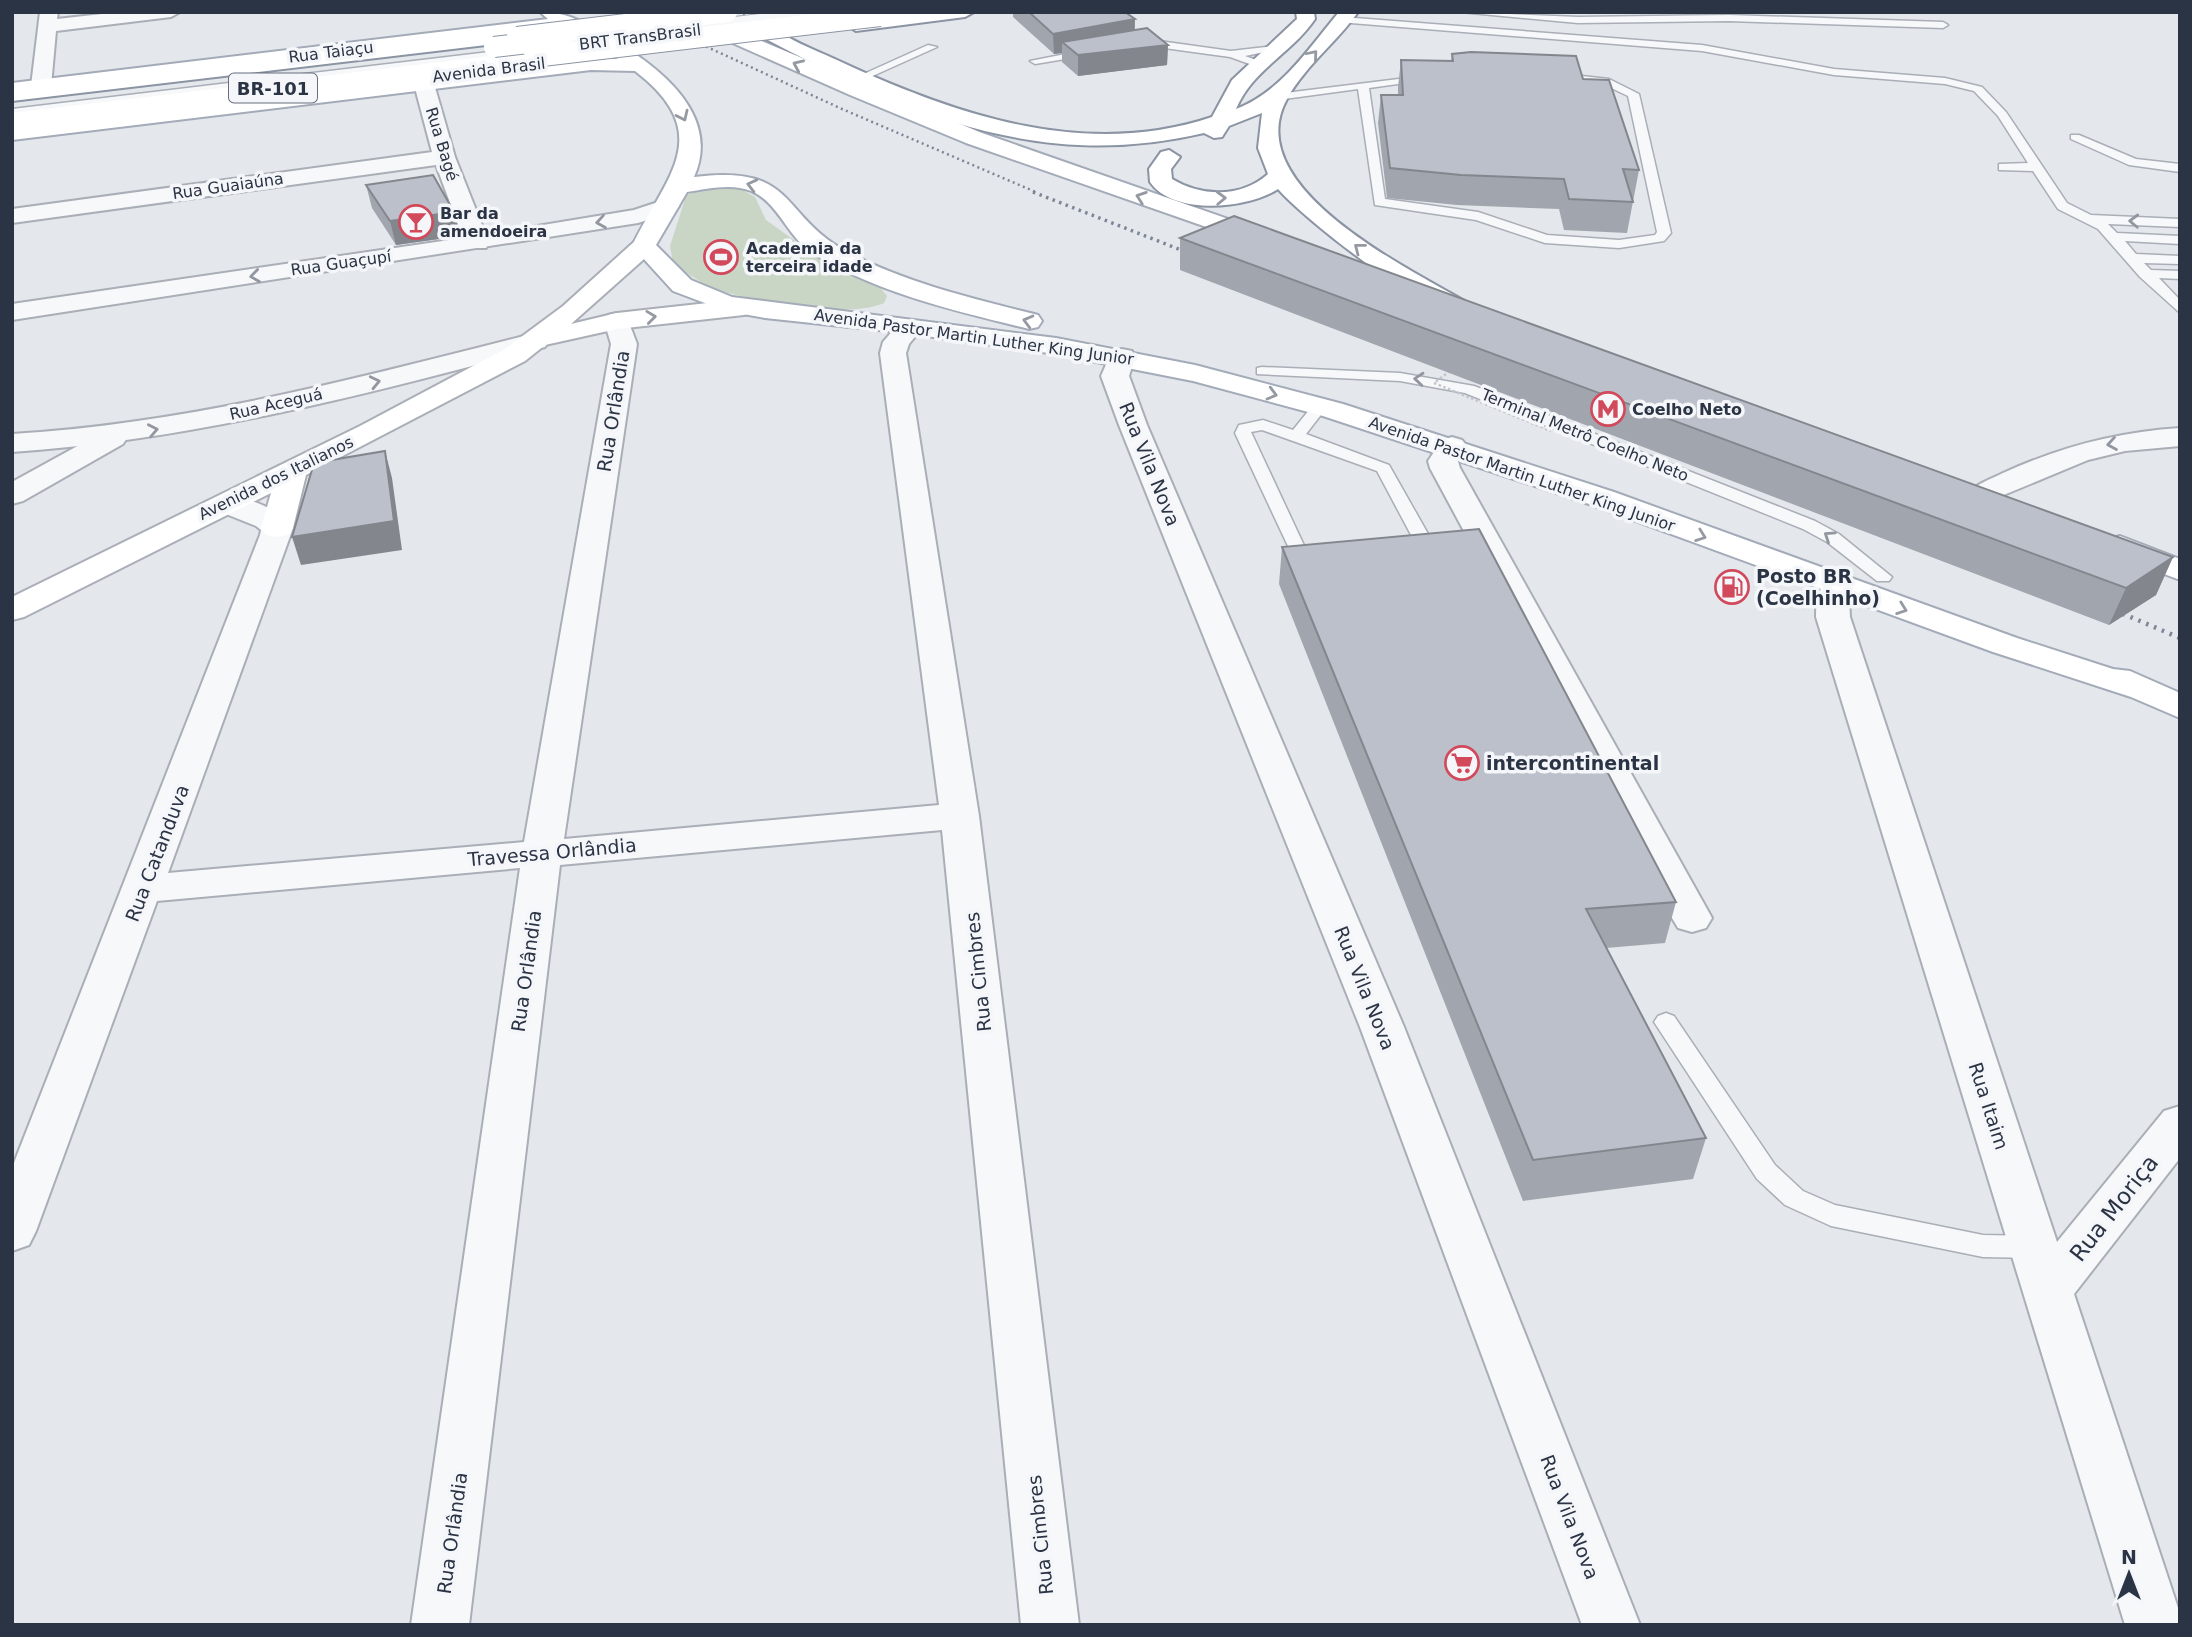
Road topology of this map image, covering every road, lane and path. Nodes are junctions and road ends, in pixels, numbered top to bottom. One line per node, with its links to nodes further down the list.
1 (171, 12): 16 (street)
2 (678, 12): 44 (main road, one-way to 2)
3 (727, 12): 19 (main road, Avenida Brasil, bridge)
4 (754, 12): 31 (main road)
5 (794, 12): 19 (main road, Avenida Brasil / BR-101, bridge)
6 (912, 12): 24 (main road, Avenida Brasil / BR-101, bridge)
7 (965, 12): 17 (main road, Avenida Brasil)
8 (1305, 12): 23 (main road)
9 (1465, 12): 15 (lane)
10 (1506, 12): 15 (lane)
11 (846, 13): 24 (lane, BRT TransBrasil, bridge)
12 (1345, 16): 37 (main road, one-way to 12); 50 (lane)
13 (1604, 16): 15 (lane); 18 (lane)
14 (557, 17): 28 (main road); 34 (main road, Rua Taiaçu)
15 (1536, 18)
16 (48, 19): 34 (street)
17 (821, 21): 24 (lane, BRT TransBrasil, bridge); 41 (main road, Avenida Brasil)
18 (1943, 25)
19 (495, 43): 36 (main road, Avenida Brasil); 38 (main road, Avenida Brasil / BR-101)
20 (932, 47): 31 (lane)
21 (1122, 47): 25 (lane)
22 (1110, 49): 26 (lane)
23 (1275, 50): 25 (lane); 27 (main road)
24 (533, 51): 38 (lane, BRT TransBrasil); 39 (main road, Avenida Brasil / BR-101)
25 (1231, 54): 27 (lane)
26 (1035, 61)
27 (1258, 64): 40 (main road)
28 (639, 65): 32 (main road, Avenida Brasil); 53 (main road, one-way to 53)
29 (1443, 75): 33 (lane)
30 (1538, 75): 33 (lane)
31 (862, 77): 40 (main road)
32 (424, 84): 42 (main road, Avenida Brasil); 46 (street, Rua Bagé)
33 (1363, 85): 37 (lane)
34 (41, 86): 35 (main road, Rua Taiaçu)
35 (12, 89)
36 (12, 95)
37 (1277, 97): 40 (main road); 52 (main road)
38 (12, 108)
39 (12, 119)
40 (1222, 121): 45 (main road)
41 (12, 127)
42 (12, 134)
43 (2075, 136): 51 (lane)
44 (975, 138): 47 (main road); 61 (main road, one-way to 44)
45 (1183, 153): 48 (main road); 52 (main road, one-way to 52)
46 (444, 157): 54 (street, Rua Guaiaúna); 59 (street, Rua Bagé)
47 (1107, 162)
48 (1136, 162)
49 (2003, 167): 50 (lane)
50 (2038, 167): 55 (lane)
51 (2180, 168)
52 (1280, 175): 64 (main road, one-way to 52)
53 (673, 196): 59 (street, Rua Guaçupí, one-way to 59); 60 (main road); 67 (main road, Avenida Pastor Martin Luther King Junior, one-way to 53)
54 (12, 216)
55 (2089, 219): 56 (lane, one-way to 55); 57 (lane)
56 (2180, 223)
57 (2114, 237): 58 (lane); 62 (lane)
58 (2180, 240)
59 (477, 243): 72 (street, Rua Guaçupí, one-way to 72)
60 (644, 246): 70 (main road, Avenida Pastor Martin Luther King Junior); 76 (main road, Avenida dos Italianos)
61 (1294, 250)
62 (2132, 258): 63 (lane); 65 (lane)
63 (2180, 260)
64 (1357, 272)
65 (2145, 274): 66 (lane); 68 (lane)
66 (2180, 275)
67 (892, 280): 73 (main road); 79 (main road, Avenida Pastor Martin Luther King Junior, one-way to 67)
68 (2158, 288): 69 (lane); 71 (lane)
69 (2180, 289)
70 (744, 307): 73 (main road, Avenida Pastor Martin Luther King Junior); 74 (main road, Avenida dos Italianos, one-way to 70)
71 (2180, 309)
72 (12, 312)
73 (844, 318): 75 (main road, Avenida Pastor Martin Luther King Junior)
74 (617, 321): 76 (main road, Avenida dos Italianos); 103 (street, Rua Orlândia)
75 (910, 327): 77 (main road, Avenida Pastor Martin Luther King Junior); 102 (street, Rua Cimbres)
76 (536, 341): 84 (street, Rua Aceguá, one-way to 76); 87 (main road, Avenida dos Italianos)
77 (1122, 357): 80 (main road, Avenida Pastor Martin Luther King Junior, one-way to 80); 113 (street, Rua Vila Nova)
78 (1452, 369): 81 (path, bridge)
79 (1262, 371): 97 (main road, Avenida Pastor Martin Luther King Junior); 97 (lane, Terminal Metrô Coelho Neto, one-way to 79)
80 (1320, 407): 82 (lane); 86 (main road, Avenida Pastor Martin Luther King Junior)
81 (1551, 431)
82 (1296, 436): 94 (lane); 95 (lane)
83 (2180, 437): 88 (street, one-way to 88)
84 (113, 438): 85 (street, Rua Aceguá); 89 (street)
85 (12, 443)
86 (1452, 446): 98 (main road, Avenida Pastor Martin Luther King Junior, one-way to 98); 105 (street)
87 (292, 471): 90 (main road, Avenida dos Italianos); 92 (main road)
88 (1971, 491): 91 (main road)
89 (12, 495)
90 (227, 504): 92 (street); 99 (main road, Avenida dos Italianos)
91 (2021, 509)
92 (277, 528): 104 (street, Rua Catanduva)
93 (2097, 538): 96 (main road)
94 (1407, 562)
95 (1337, 566)
96 (2180, 569)
97 (1883, 577): 100 (main road, Avenida Pastor Martin Luther King Junior)
98 (1838, 586): 100 (main road, Avenida Pastor Martin Luther King Junior, one-way to 100); 109 (street, Rua Itaim)
99 (12, 610)
100 (2140, 689): 101 (main road, Avenida Pastor Martin Luther King Junior)
101 (2180, 707)
102 (960, 816): 103 (street, Travessa Orlândia); 112 (street, Rua Cimbres)
103 (542, 853): 104 (street, Travessa Orlândia); 111 (street, Rua Orlândia)
104 (144, 889): 108 (street, Rua Catanduva)
105 (1692, 918)
106 (1666, 1022): 109 (lane)
107 (2180, 1124): 110 (street, Rua Moriça)
108 (12, 1231)
109 (2034, 1247): 110 (street, Rua Itaim)
110 (2048, 1291): 114 (street, Rua Itaim)
111 (440, 1625)
112 (1050, 1625)
113 (1611, 1625)
114 (2154, 1625)

